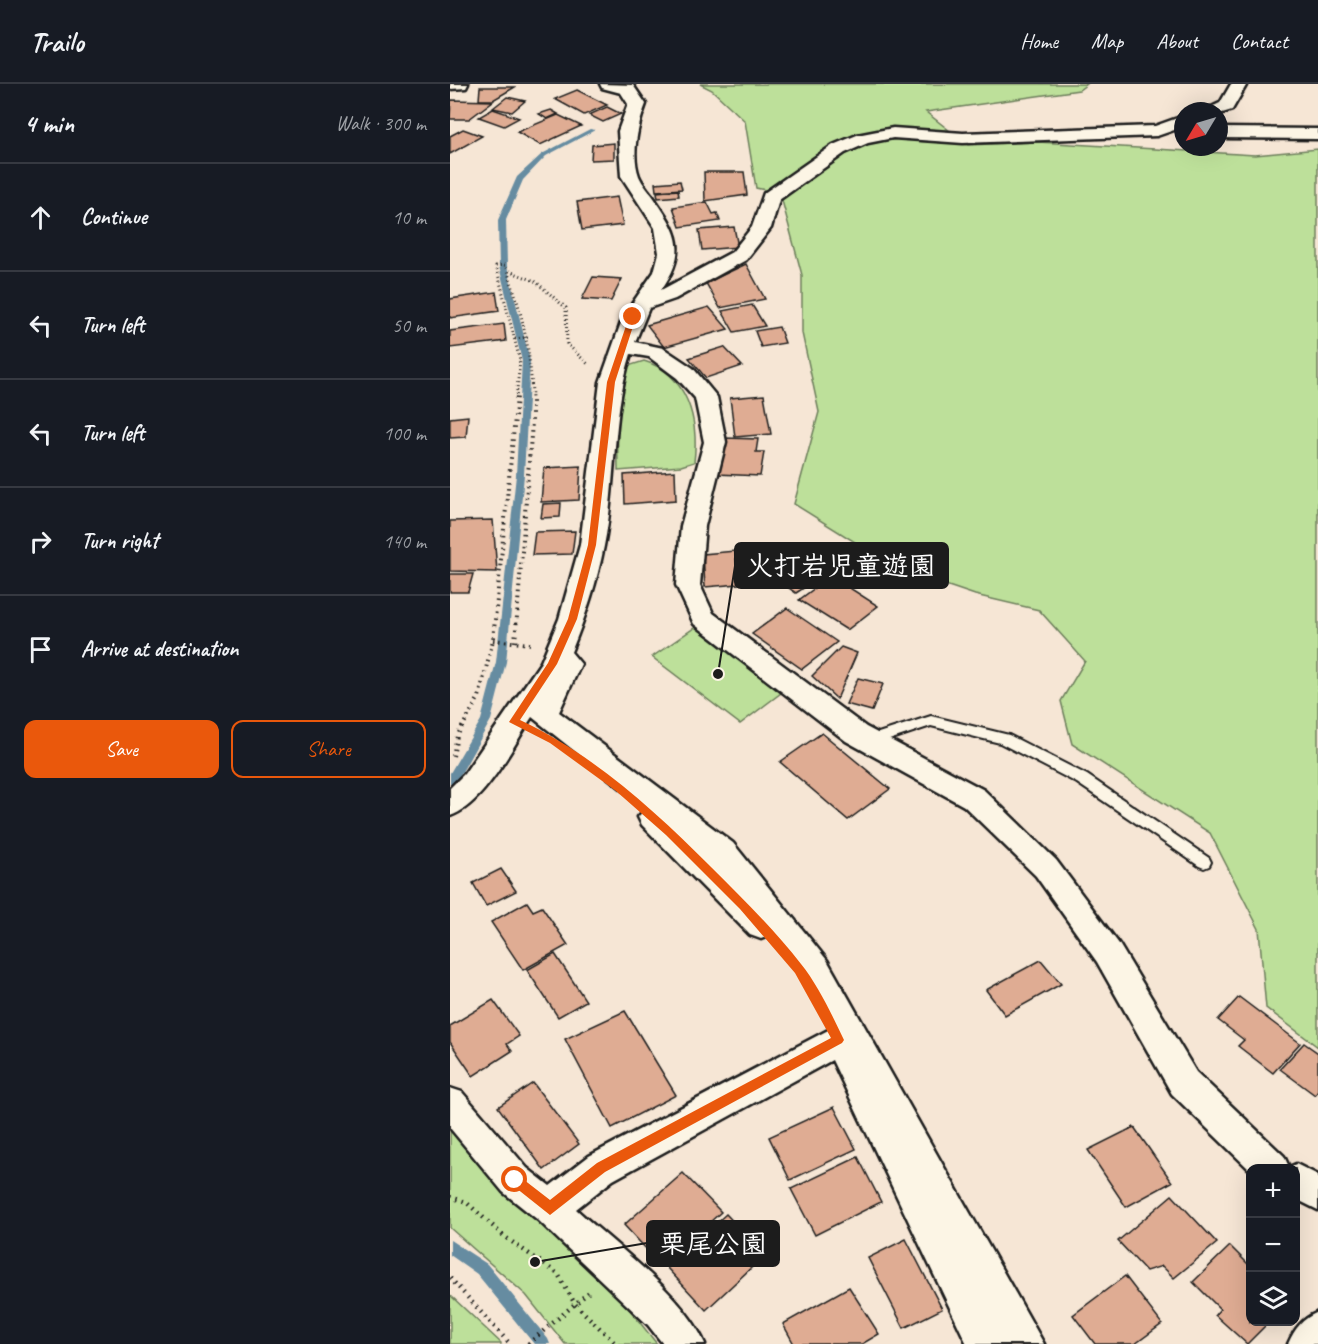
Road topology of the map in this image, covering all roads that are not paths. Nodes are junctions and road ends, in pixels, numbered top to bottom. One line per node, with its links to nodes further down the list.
1 (450, 84): 2 (street)
2 (460, 84)
3 (608, 84): 11 (street)
4 (1239, 84): 5 (street)
5 (1228, 103)
6 (1174, 124): 7 (street)
7 (1157, 131): 8 (street); 11 (street)
8 (1174, 132)
9 (1228, 133): 10 (street)
10 (1318, 134)
11 (642, 304): 12 (street)
12 (624, 346): 13 (street); 15 (street)
13 (557, 654): 14 (street); 27 (street)
14 (514, 722): 16 (street); 18 (street)
15 (870, 741): 17 (lane); 20 (street)
16 (450, 806)
17 (1204, 862)
18 (838, 1040): 23 (street); 26 (street)
19 (450, 1103): 23 (street)
20 (1268, 1164)
21 (1300, 1183): 22 (street)
22 (1318, 1193)
23 (550, 1208): 25 (street)
24 (1318, 1331): 28 (street)
25 (686, 1344)
26 (989, 1344)
27 (1024, 1344)
28 (1306, 1344)

